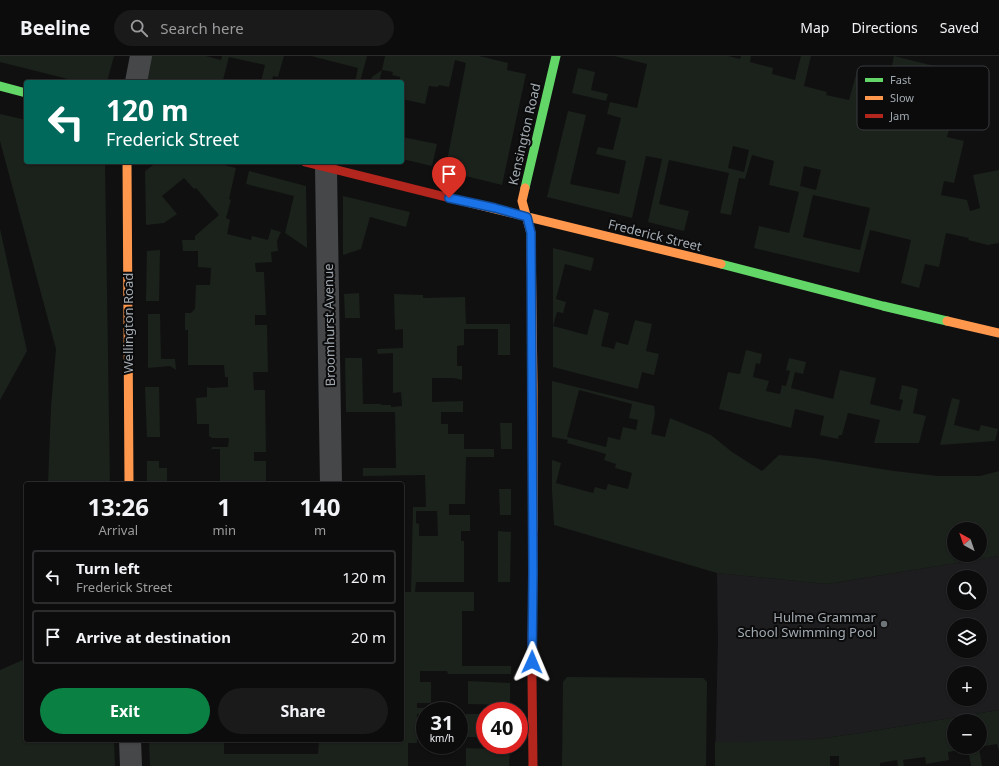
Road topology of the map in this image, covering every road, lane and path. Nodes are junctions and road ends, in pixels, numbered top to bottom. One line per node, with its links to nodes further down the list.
1 (142, 56): 3 (street)
2 (556, 56): 9 (street, Kensington Road)
3 (136, 80)
4 (0, 86): 5 (street)
5 (24, 92)
6 (127, 164): 11 (street, Wellington Road)
7 (313, 164): 8 (street, Frederick Street)
8 (326, 167): 9 (street, Frederick Street); 12 (street, Broomhurst Avenue)
9 (527, 217): 10 (street, Frederick Street); 15 (street, Kensington Road)
10 (999, 333)
11 (129, 482)
12 (331, 482)
13 (130, 742): 14 (street)
14 (130, 766)
15 (533, 766)

